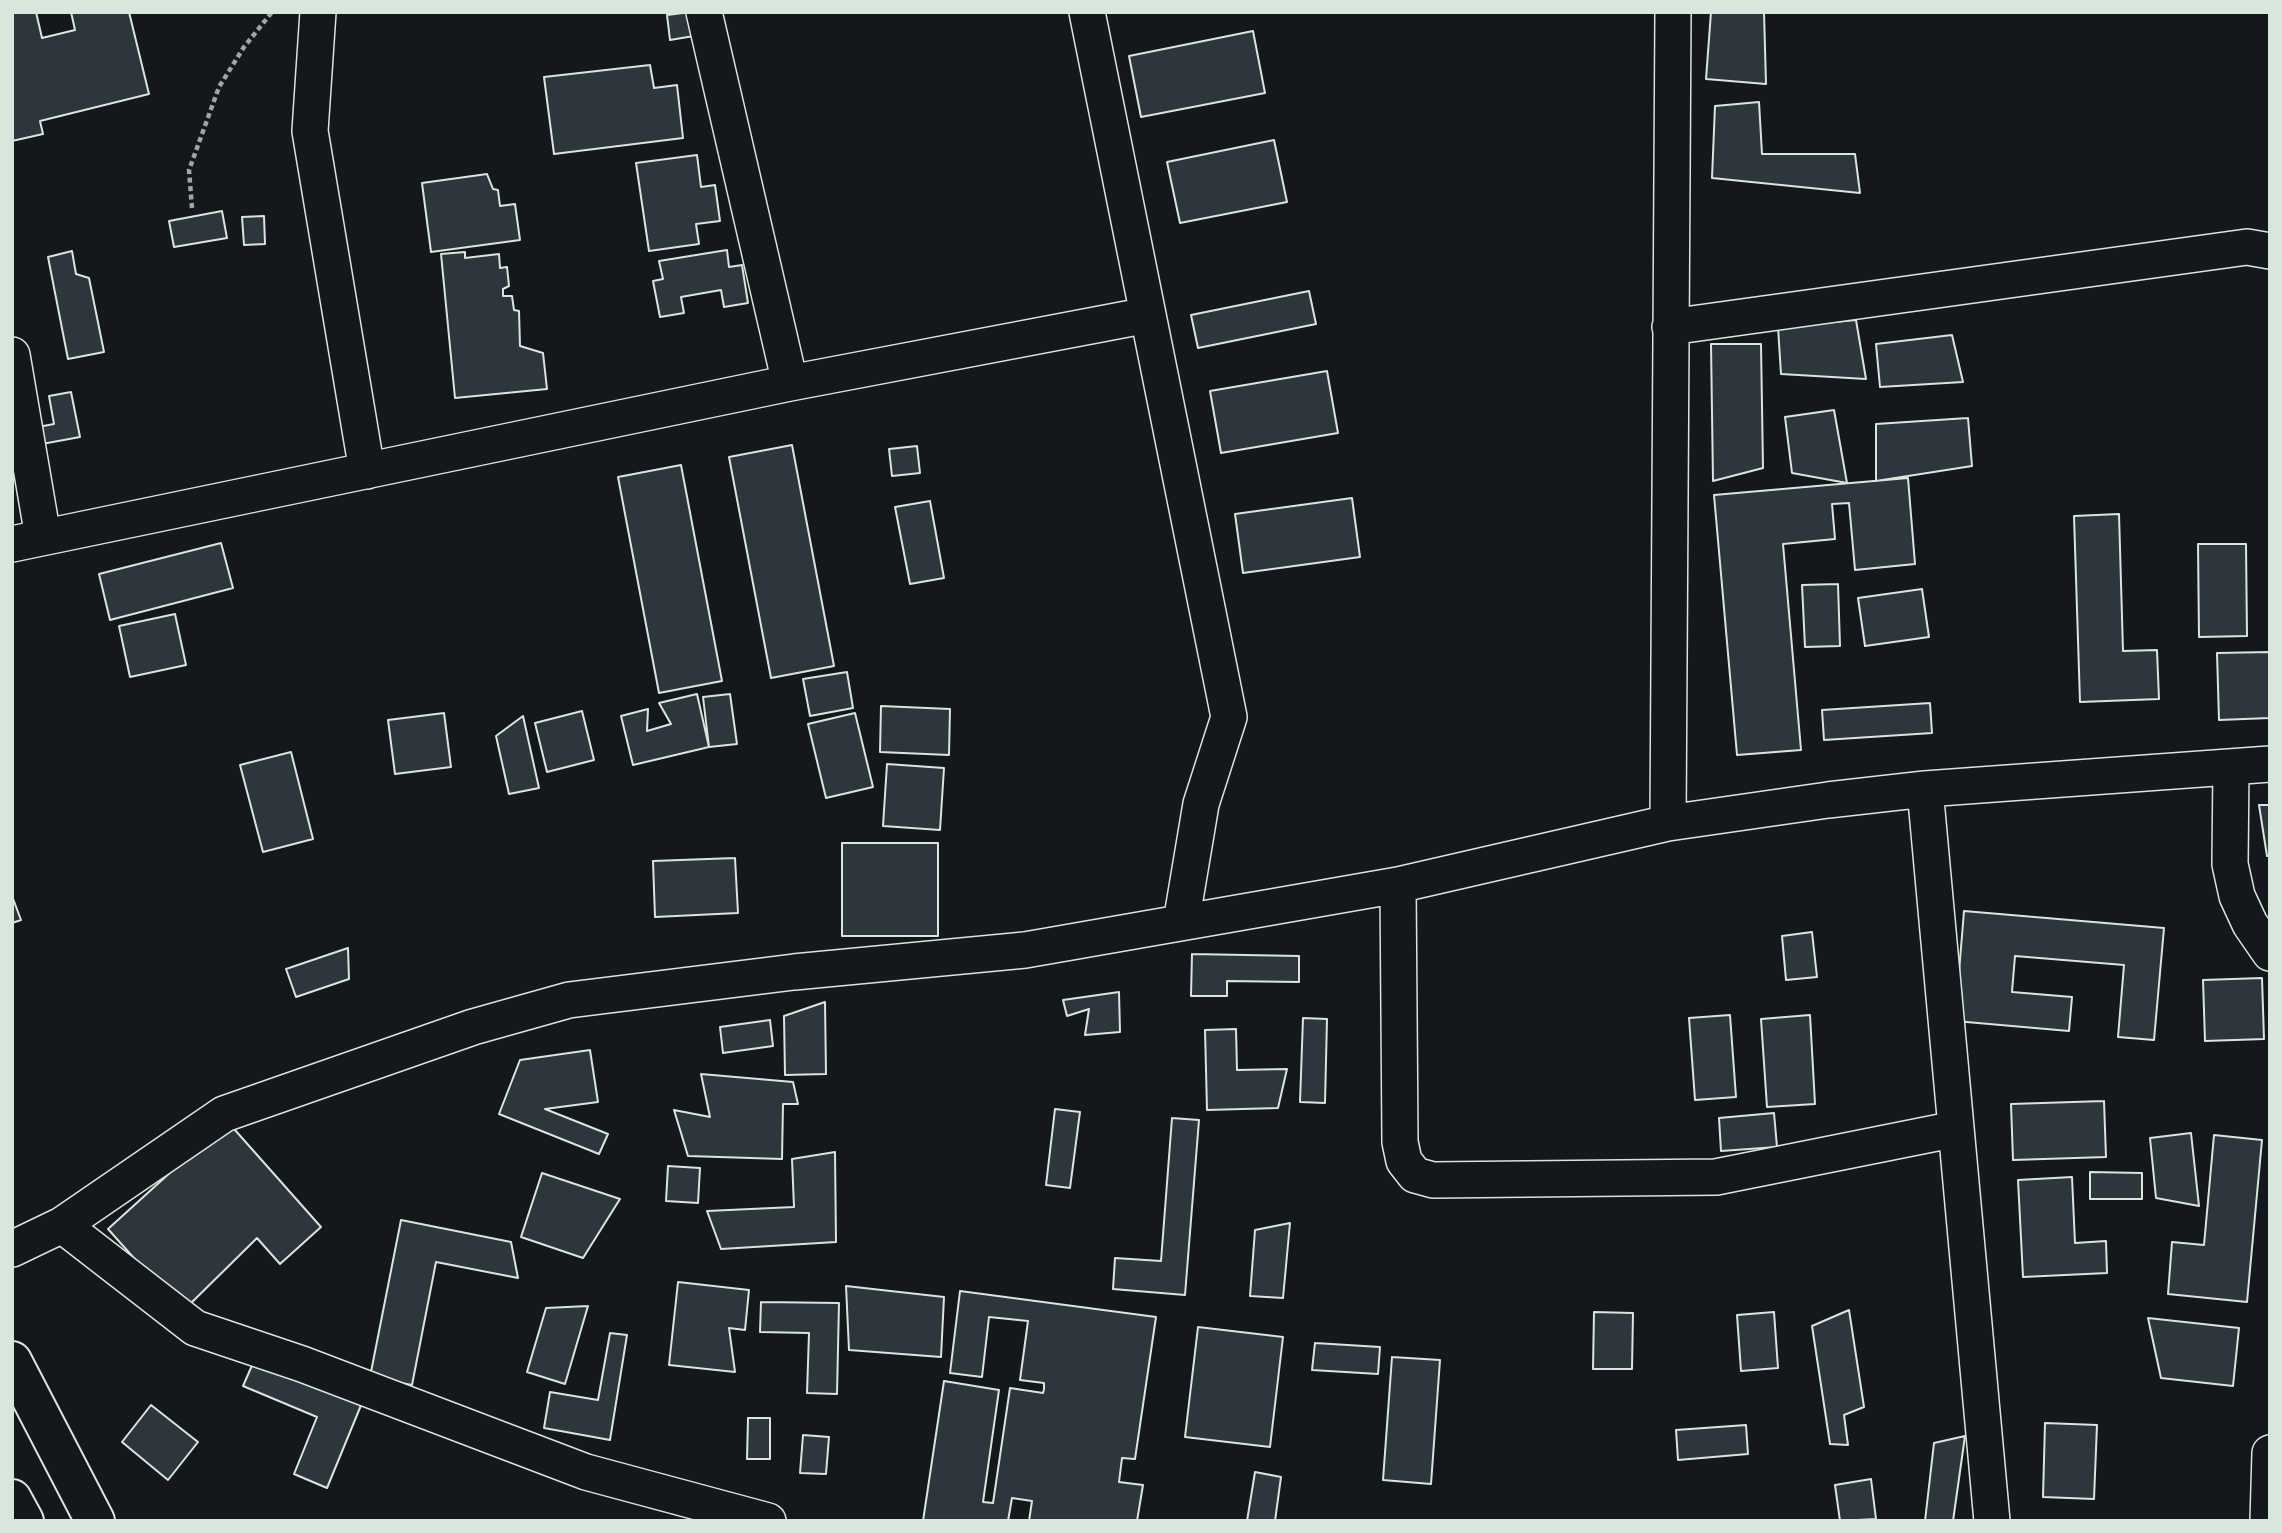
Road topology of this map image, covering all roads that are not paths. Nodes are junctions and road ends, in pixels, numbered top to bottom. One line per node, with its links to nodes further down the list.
1 (318, 12): 10 (street)
2 (704, 12): 9 (street)
3 (1087, 12): 6 (street)
4 (1673, 12): 7 (street)
5 (2270, 251): 7 (street)
6 (1148, 315): 9 (street); 17 (street)
7 (1670, 327): 15 (street)
8 (12, 355): 11 (street)
9 (790, 383): 10 (street)
10 (367, 471): 11 (street)
11 (28, 540)
12 (2270, 764): 13 (street)
13 (2231, 767): 14 (street); 18 (street)
14 (1925, 789): 15 (street); 19 (street)
15 (1668, 823): 16 (street)
16 (1398, 885): 17 (street); 19 (street)
17 (1181, 923): 20 (street)
18 (2270, 953)
19 (1956, 1129): 28 (street)
20 (62, 1224): 21 (street); 27 (street)
21 (12, 1249)
22 (12, 1361): 26 (main road)
23 (2270, 1453): 29 (street)
24 (12, 1499): 25 (main road)
25 (24, 1521)
26 (95, 1521)
27 (768, 1521)
28 (1992, 1521)
29 (2268, 1521)

